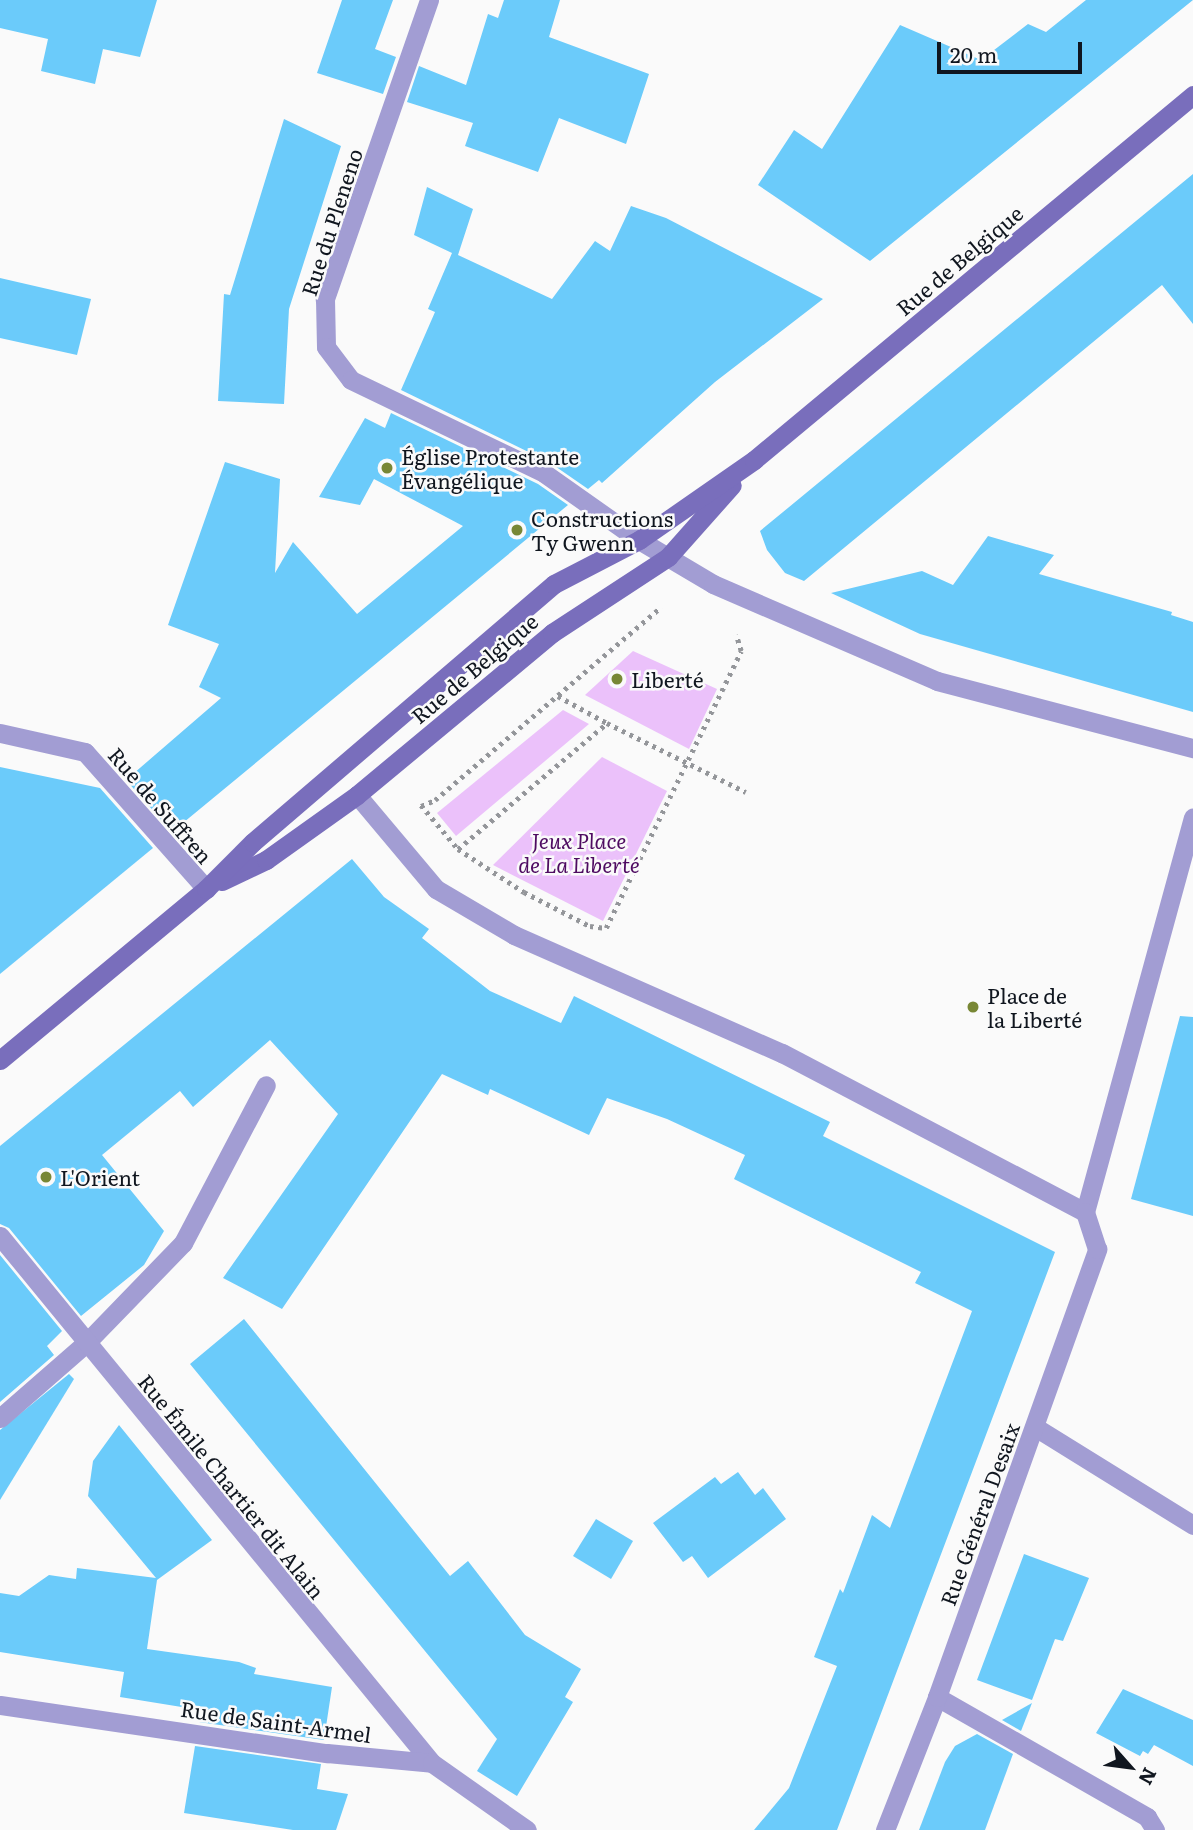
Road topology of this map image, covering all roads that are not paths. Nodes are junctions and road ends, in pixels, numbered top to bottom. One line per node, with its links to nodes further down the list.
1 (429, 0): 4 (street, Rue du Pleneno)
2 (1193, 96): 3 (main road, Rue de Belgique)
3 (754, 460): 4 (main road, Rue de Belgique); 5 (main road, Rue de Belgique)
4 (639, 540): 5 (street); 10 (main road, Rue de Belgique)
5 (668, 557): 7 (street); 8 (main road, Rue de Belgique)
6 (0, 733): 10 (street, Rue de Suffren)
7 (1193, 748)
8 (357, 795): 10 (main road, Rue de Belgique); 13 (street)
9 (1193, 818): 13 (street)
10 (206, 889): 11 (main road, Rue de Belgique)
11 (0, 1060)
12 (266, 1085): 15 (street)
13 (1085, 1212): 17 (street, Rue Général Desaix)
14 (0, 1236): 15 (street, Rue Émile Chartier dit Alain)
15 (86, 1342): 16 (street); 21 (street, Rue Émile Chartier dit Alain)
16 (0, 1418)
17 (1035, 1427): 18 (street); 19 (street, Rue Général Desaix)
18 (1193, 1525)
19 (937, 1697): 23 (street, Rue Général Desaix); 24 (street)
20 (0, 1705): 21 (street, Rue de Saint-Armel)
21 (432, 1763): 22 (street, Rue de Saint-Armel)
22 (518, 1827)
23 (885, 1830)
24 (1155, 1830)

